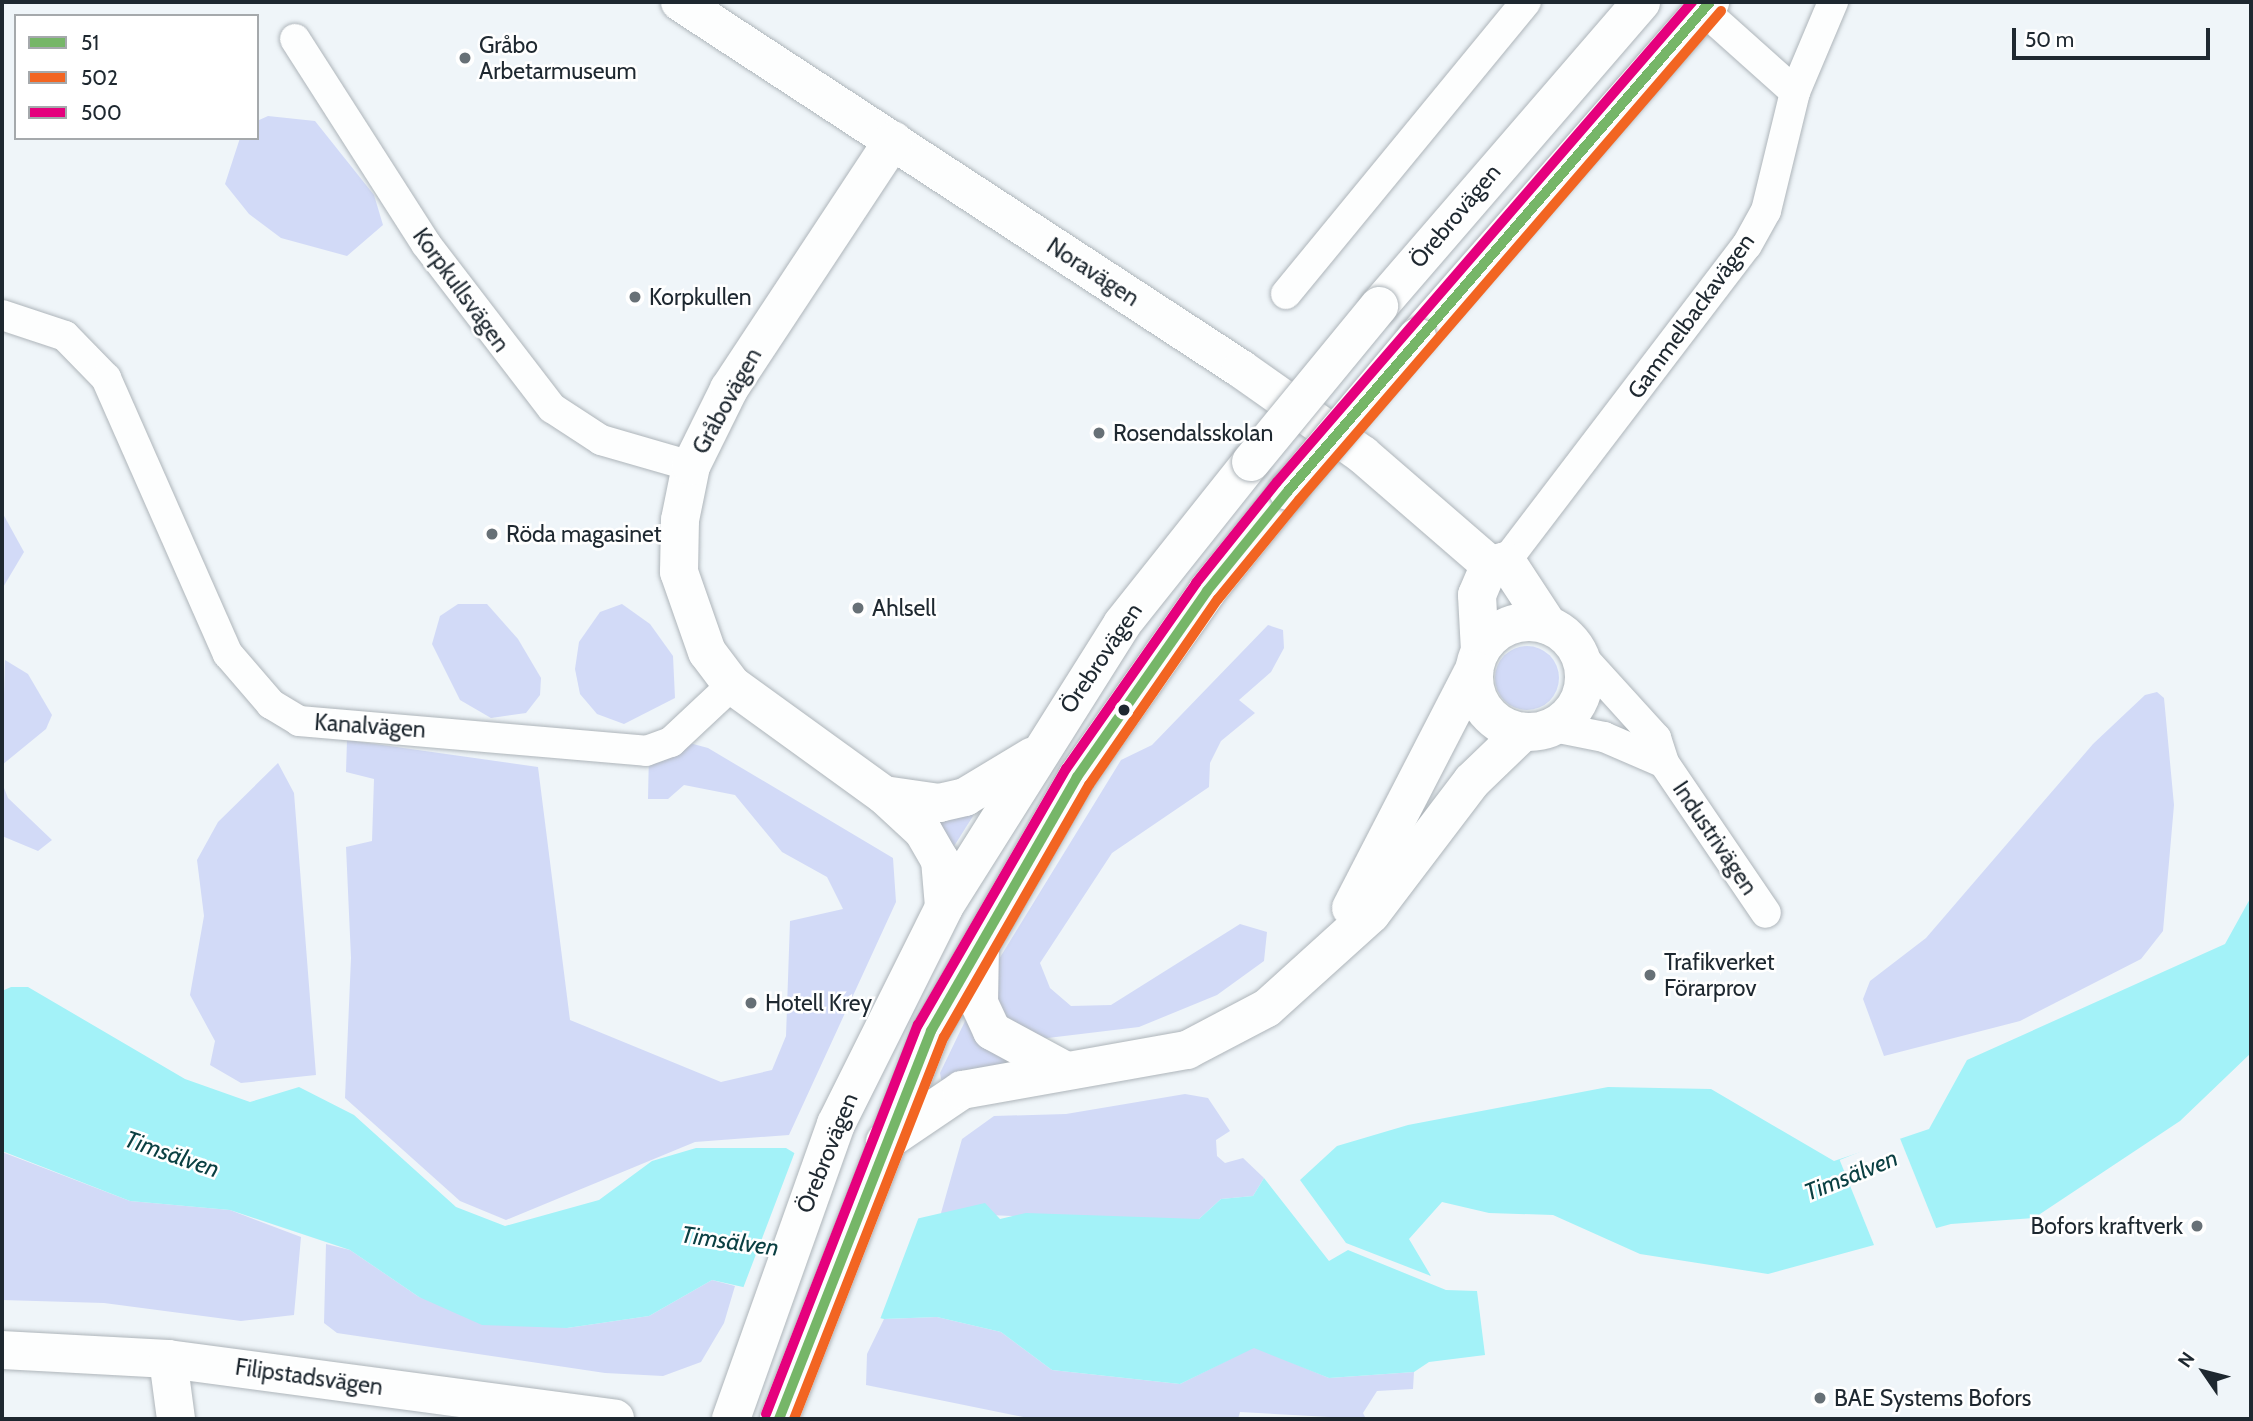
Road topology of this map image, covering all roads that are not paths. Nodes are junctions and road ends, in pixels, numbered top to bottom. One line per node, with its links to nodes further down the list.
1 (680, 2): 8 (main road, Noravägen)
2 (1526, 2): 9 (street)
3 (1641, 2): 18 (main road, Örebrovägen, bridge)
4 (1833, 2): 7 (street, Gammelbackavägen)
5 (1715, 13): 7 (street); 23 (main road, Örebrovägen, bridge)
6 (295, 38): 11 (street, Korpkullsvägen)
7 (1795, 92): 12 (street, Gammelbackavägen)
8 (893, 140): 11 (main road, Gråbovägen); 12 (main road, Noravägen)
9 (1286, 294)
10 (2, 314): 16 (street, Kanalvägen)
11 (691, 466): 16 (main road, Gråbovägen)
12 (1498, 563): 13 (main road, Noravägen); 15 (main road)
13 (1548, 625): 14 (main road); 15 (main road)
14 (1577, 650): 17 (main road); 19 (street, Industrivägen)
15 (1477, 660): 17 (main road); 24 (main road)
16 (732, 685): 20 (main road, Gråbovägen)
17 (1538, 730): 19 (street, Industrivägen); 24 (main road)
18 (1037, 754): 20 (main road); 21 (main road, Örebrovägen)
19 (1664, 763): 22 (street, Industrivägen)
20 (884, 795): 21 (main road, Gråbovägen)
21 (944, 907): 31 (main road, Örebrovägen)
22 (1766, 913)
23 (980, 942): 25 (main road); 26 (main road, Örebrovägen)
24 (1329, 954): 25 (main road)
25 (1064, 1070): 26 (main road)
26 (883, 1143): 32 (main road, Örebrovägen)
27 (2, 1350): 28 (main road, Filipstadsvägen)
28 (168, 1359): 29 (main road); 30 (main road, Filipstadsvägen)
29 (176, 1419)
30 (615, 1419)
31 (731, 1419)
32 (779, 1419)

